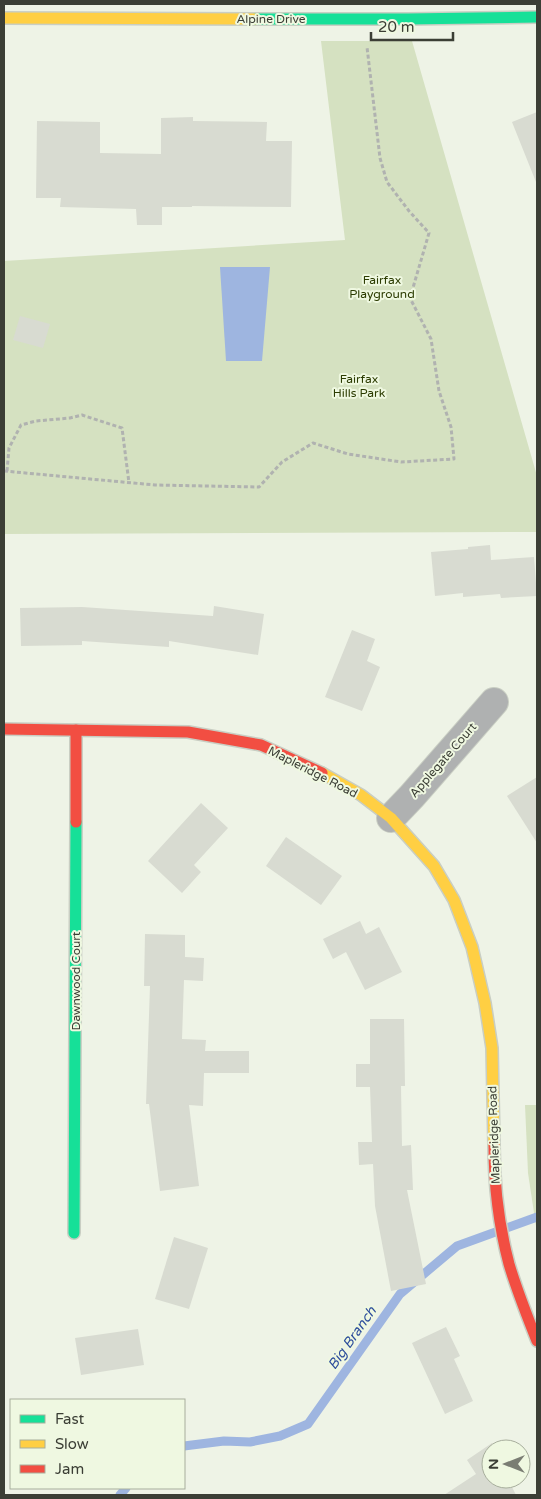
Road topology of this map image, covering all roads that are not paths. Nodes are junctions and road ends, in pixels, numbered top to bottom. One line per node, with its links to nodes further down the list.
1 (201, 11): 2 (street, Alpine Drive); 3 (street, Alpine Drive)
2 (537, 17)
3 (4, 18)
4 (494, 702): 7 (street, Applegate Court)
5 (4, 729): 6 (street, Mapleridge Road)
6 (76, 730): 7 (street, Mapleridge Road); 8 (street, Dawnwood Court)
7 (391, 818): 9 (street, Mapleridge Road)
8 (74, 1232)
9 (537, 1341)

